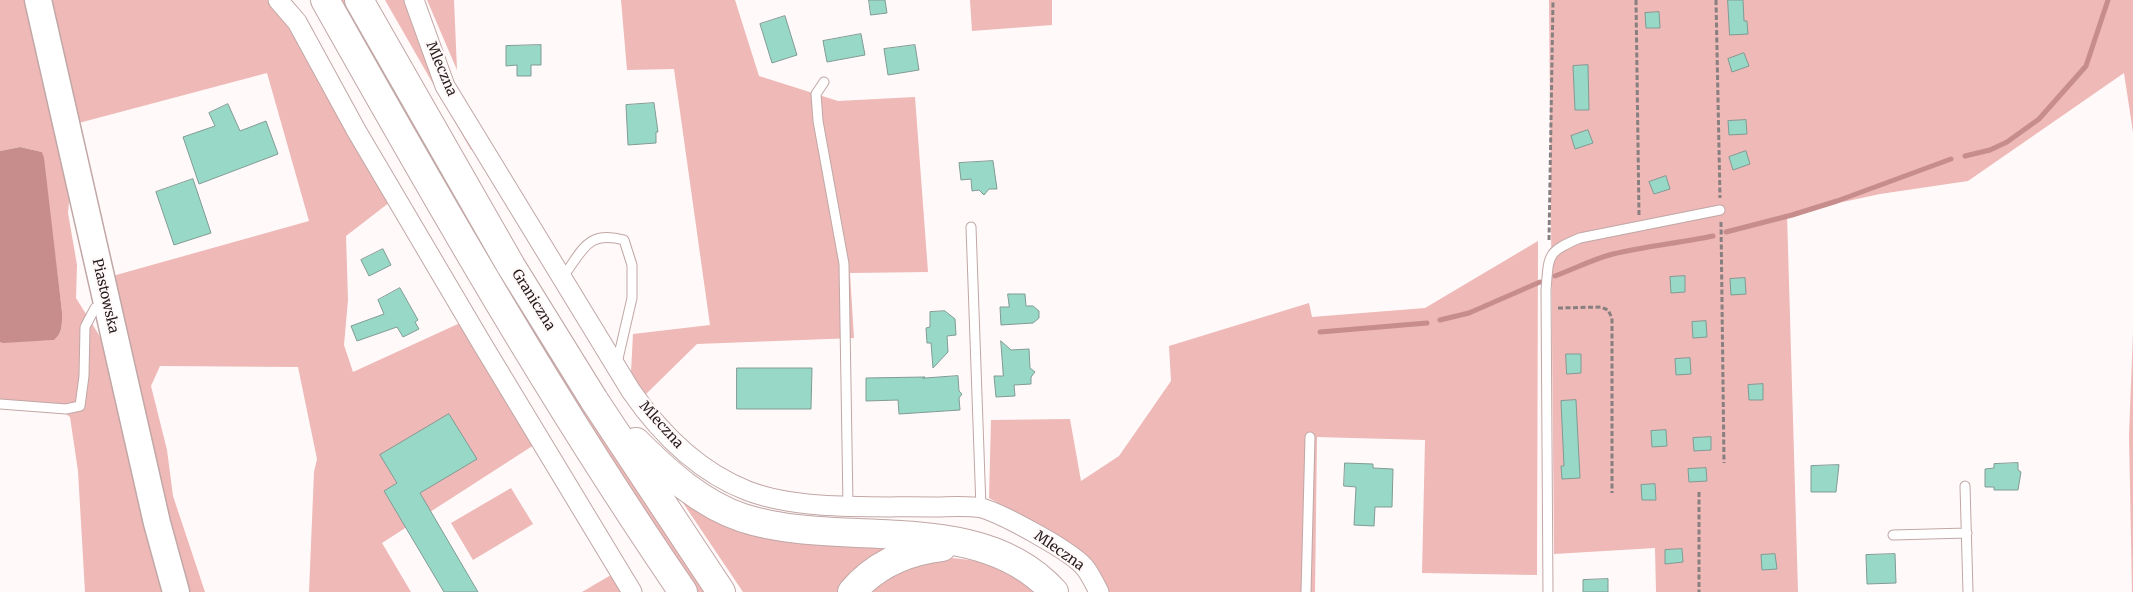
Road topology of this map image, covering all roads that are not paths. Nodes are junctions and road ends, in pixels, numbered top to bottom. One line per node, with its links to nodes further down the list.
1 (38, 0): 10 (main road, Piastowska)
2 (278, 0): 22 (street)
3 (325, 0): 23 (highway)
4 (359, 0): 12 (highway, Graniczna)
5 (414, 0): 9 (street, Mleczna)
6 (824, 82): 16 (lane)
7 (1720, 210): 29 (lane)
8 (971, 227): 17 (lane)
9 (562, 278): 11 (street, Mleczna); 11 (lane)
10 (108, 306): 13 (lane); 21 (main road, Piastowska)
11 (616, 366): 16 (street, Mleczna)
12 (594, 400): 20 (highway); 24 (highway, Graniczna)
13 (0, 404)
14 (1310, 437): 28 (lane)
15 (1965, 486): 18 (lane)
16 (848, 505): 17 (street, Mleczna)
17 (981, 508): 27 (street, Mleczna)
18 (1967, 533): 19 (lane); 30 (lane)
19 (1893, 535)
20 (978, 547): 25 (highway); 26 (highway)
21 (176, 592)
22 (632, 592)
23 (683, 592)
24 (721, 592)
25 (852, 592)
26 (1054, 592)
27 (1099, 592)
28 (1306, 592)
29 (1548, 592)
30 (1968, 592)

